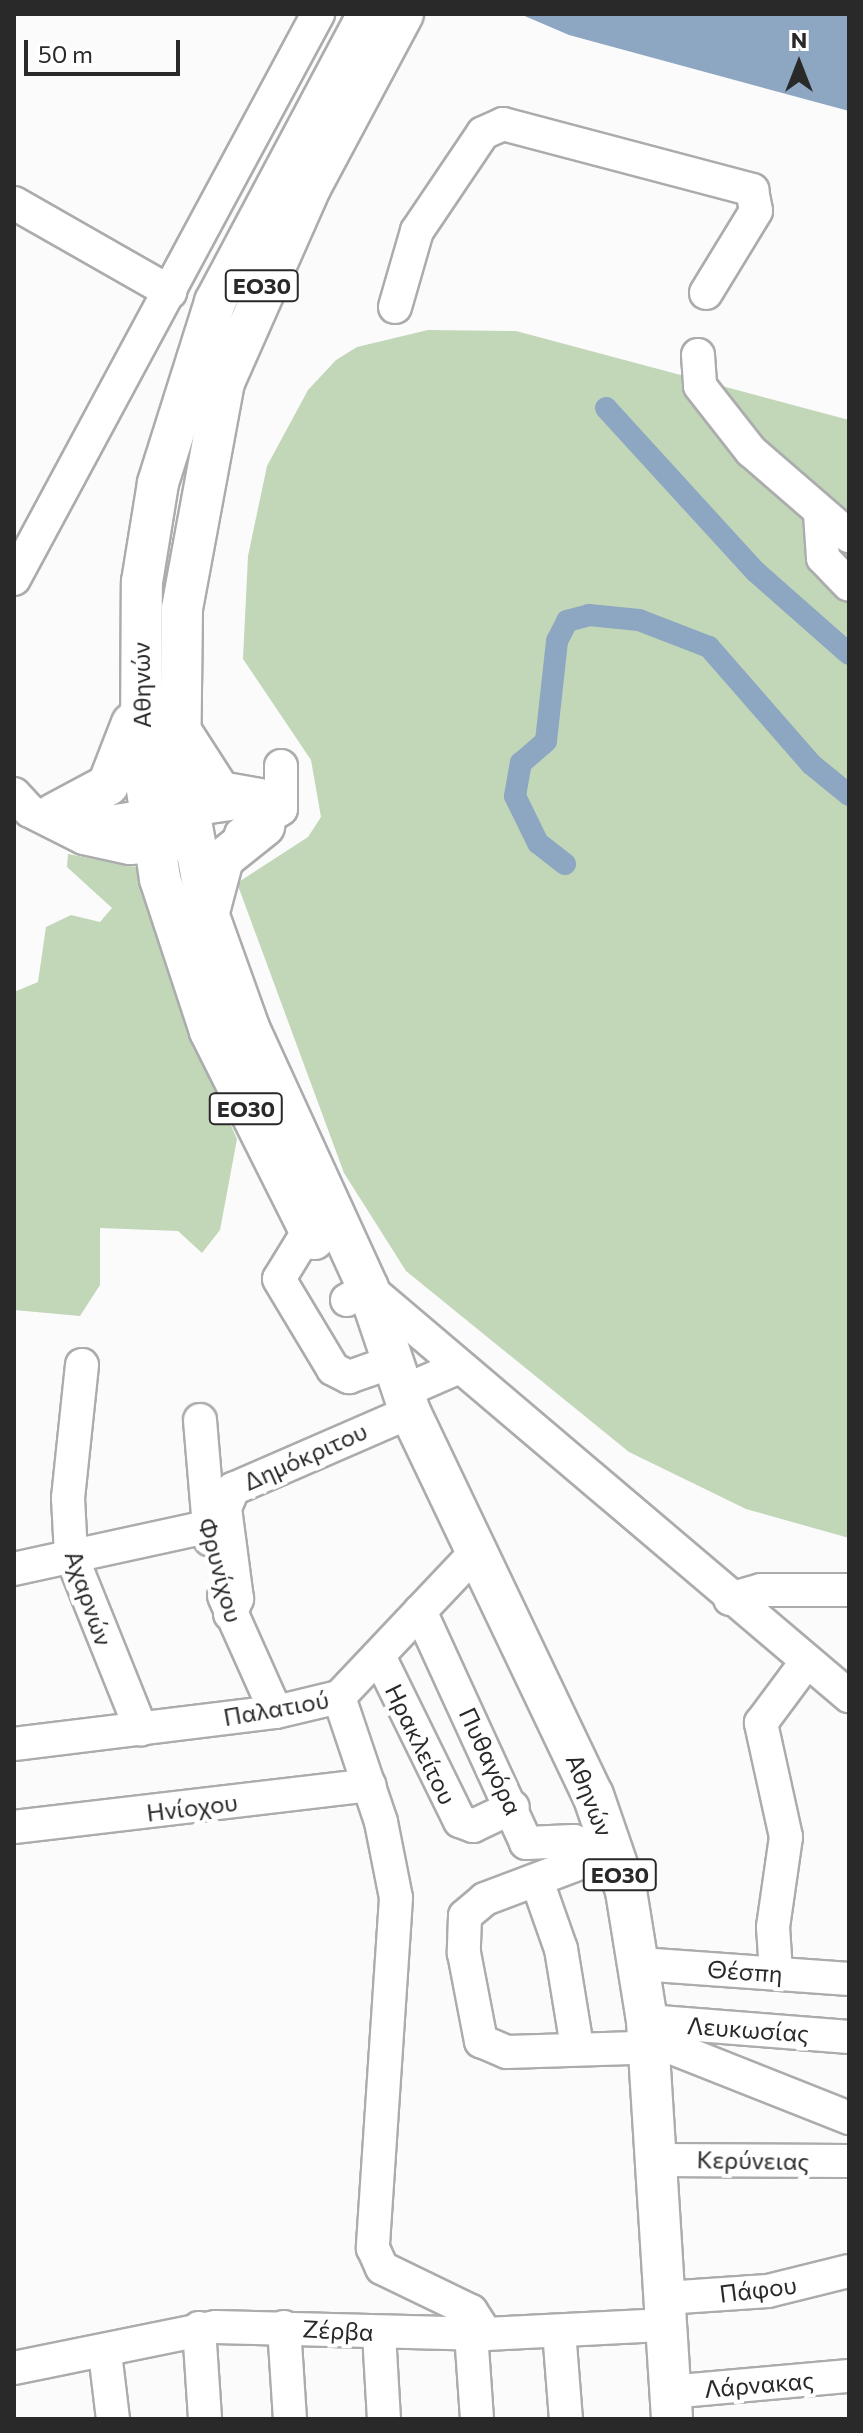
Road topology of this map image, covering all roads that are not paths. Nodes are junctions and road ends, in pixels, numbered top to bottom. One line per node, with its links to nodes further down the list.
1 (318, 14): 5 (street)
2 (368, 14): 13 (main road, Αθηνών / ΕΟ30)
3 (403, 14): 14 (main road, Αθηνών / ΕΟ30)
4 (14, 203): 5 (street)
5 (170, 292): 11 (street)
6 (706, 293): 7 (street)
7 (395, 307)
8 (698, 355): 9 (street)
9 (820, 514): 10 (street); 12 (street)
10 (849, 536)
11 (14, 579)
12 (849, 585)
13 (141, 692): 15 (main road); 17 (main road, Αθηνών / ΕΟ30)
14 (177, 708): 16 (main road); 17 (main road, Αθηνών / ΕΟ30)
15 (33, 806): 17 (street)
16 (261, 812): 17 (street); 18 (main road)
17 (170, 831): 18 (main road, Αθηνών / ΕΟ30); 19 (main road, Αθηνών / ΕΟ30)
18 (209, 916): 20 (main road, Αθηνών / ΕΟ30)
19 (309, 1230): 20 (main road, Αθηνών / ΕΟ30); 23 (street)
20 (358, 1294): 22 (street); 23 (main road, Αθηνών / ΕΟ30)
21 (82, 1365): 27 (street, Αχαρνών)
22 (457, 1368): 23 (street); 30 (street)
23 (396, 1379): 26 (main road, Αθηνών / ΕΟ30); 32 (street, Δημόκριτου)
24 (200, 1420): 25 (street, Φρυνίχου)
25 (207, 1527): 27 (street); 32 (street, Φρυνίχου)
26 (476, 1552): 31 (street, Παλατιού); 43 (main road, Αθηνών / ΕΟ30)
27 (71, 1555): 28 (street); 38 (street, Αχαρνών)
28 (14, 1569)
29 (849, 1590): 30 (street)
30 (730, 1599): 34 (street)
31 (420, 1611): 33 (street, Παλατιού); 41 (street, Πυθαγόρα)
32 (230, 1614): 37 (street, Φρυνίχου)
33 (379, 1656): 36 (street, Παλατιού); 41 (street, Ηρακλείτου)
34 (807, 1661): 35 (street); 46 (street)
35 (849, 1696)
36 (339, 1697): 37 (street, Παλατιού); 40 (street)
37 (276, 1712): 38 (street, Παλατιού)
38 (141, 1729): 39 (street, Παλατιού)
39 (14, 1744)
40 (370, 1785): 42 (street, Ηνίοχου); 60 (street)
41 (513, 1807): 43 (street, Πυθαγόρα)
42 (14, 1827)
43 (600, 1856): 44 (street); 45 (main road, Αθηνών / ΕΟ30)
44 (537, 1881): 50 (street); 50 (street)
45 (640, 1964): 46 (street, Θέσπη); 48 (main road, Αθηνών / ΕΟ30)
46 (776, 1972): 47 (street, Θέσπη)
47 (849, 1979)
48 (648, 2032): 49 (street, Λευκωσίας); 50 (street); 51 (street); 52 (main road, Αθηνών / ΕΟ30)
49 (849, 2037)
50 (577, 2047)
51 (849, 2118)
52 (657, 2160): 53 (street, Κερύνειας); 55 (main road, Αθηνών / ΕΟ30)
53 (849, 2161)
54 (849, 2271): 55 (street, Πάφου)
55 (666, 2311): 58 (street, Ζέρβα); 64 (main road, Αθηνών / ΕΟ30)
56 (284, 2327): 57 (street, Ζέρβα); 59 (street, Ζέρβα); 67 (street)
57 (199, 2328): 61 (street, Ζέρβα); 66 (street)
58 (559, 2331): 60 (street, Ζέρβα); 70 (street)
59 (379, 2333): 60 (street, Ζέρβα); 68 (street)
60 (478, 2333): 69 (street)
61 (105, 2353): 62 (street, Ζέρβα); 65 (street)
62 (14, 2368)
63 (849, 2376): 64 (street, Λάρνακας)
64 (670, 2406)
65 (113, 2419)
66 (205, 2419)
67 (290, 2419)
68 (384, 2419)
69 (477, 2419)
70 (566, 2419)

